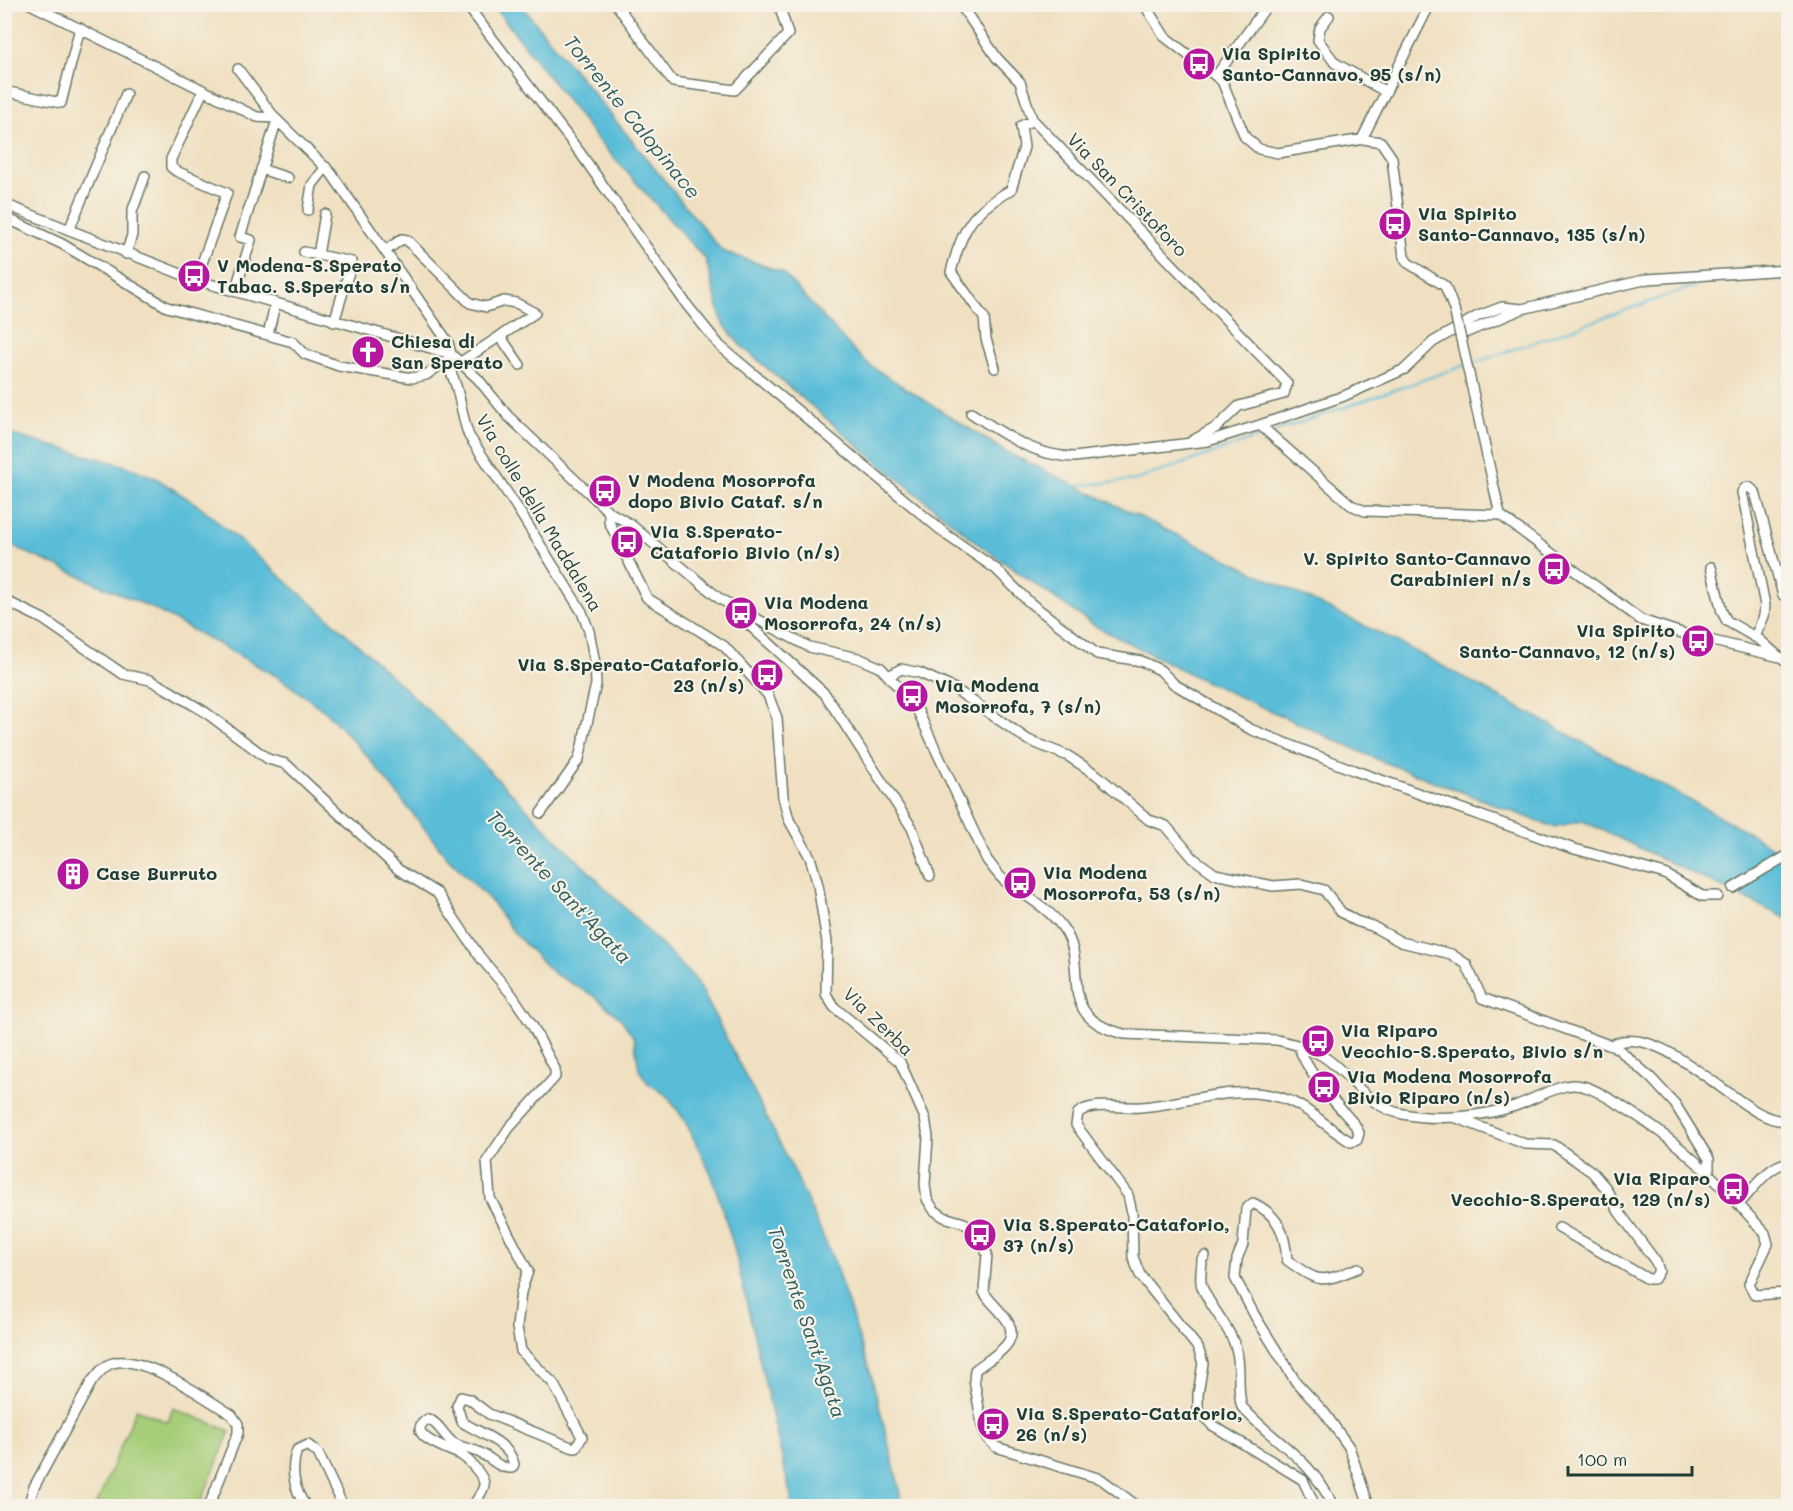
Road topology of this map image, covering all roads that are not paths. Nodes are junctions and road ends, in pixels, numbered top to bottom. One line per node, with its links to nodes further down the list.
1 (30, 4): 9 (street)
2 (466, 4): 64 (street)
3 (616, 4): 4 (street)
4 (779, 4)
5 (960, 4): 19 (street, Via San Cristoforo)
6 (1144, 4): 13 (street)
7 (1268, 4): 13 (street)
8 (1430, 4): 16 (street)
9 (40, 7): 11 (street)
10 (1329, 16): 16 (street)
11 (80, 28): 14 (street); 15 (street)
12 (238, 69): 18 (street)
13 (1216, 76): 20 (street)
14 (4, 90)
15 (203, 91): 18 (street); 35 (street)
16 (1386, 92): 20 (street)
17 (126, 94): 29 (street)
18 (276, 119): 21 (street); 22 (street)
19 (1033, 120): 47 (street); 50 (street, Via San Cristoforo)
20 (1362, 139): 41 (street, bridge)
21 (326, 167): 26 (street); 30 (street)
22 (261, 169): 24 (street); 36 (street)
23 (145, 176): 32 (street)
24 (288, 178)
25 (4, 204): 29 (street)
26 (308, 210)
27 (326, 214): 33 (street)
28 (4, 217): 40 (street)
29 (69, 230): 32 (street)
30 (385, 251): 42 (street); 43 (street)
31 (304, 252): 33 (street)
32 (126, 254): 35 (street)
33 (318, 255): 39 (street)
34 (1788, 270): 38 (street)
35 (196, 280): 36 (street)
36 (235, 291): 37 (street)
37 (275, 304): 39 (street); 40 (street)
38 (1522, 309): 41 (street); 49 (street)
39 (334, 322): 43 (street)
40 (268, 335): 45 (street)
41 (1460, 335): 52 (street, bridge)
42 (500, 336): 44 (street); 46 (street)
43 (451, 354): 44 (street); 45 (street)
44 (460, 362): 51 (street)
45 (445, 363): 60 (street, Via colle della Maddalena)
46 (520, 365)
47 (995, 368)
48 (971, 413): 50 (street)
49 (1263, 427): 50 (street); 52 (street)
50 (1192, 441)
51 (609, 512): 55 (street); 81 (street, Via Zerba)
52 (1500, 515): 58 (street)
53 (1711, 567): 57 (street)
54 (1783, 595): 57 (street)
55 (721, 599): 59 (street); 62 (street)
56 (4, 600): 80 (street)
57 (1755, 637): 58 (street)
58 (1784, 660)
59 (889, 676): 65 (street); 66 (street)
60 (541, 813)
61 (1788, 855): 63 (street)
62 (930, 876)
63 (1733, 888)
64 (1718, 896)
65 (1298, 1045): 67 (street); 82 (street)
66 (1611, 1045): 68 (street); 70 (street)
67 (1452, 1116): 70 (street); 72 (street)
68 (1788, 1119)
69 (1788, 1163): 71 (street)
70 (1709, 1171): 71 (street)
71 (1739, 1204): 75 (street)
72 (1559, 1228)
73 (1205, 1256): 83 (street)
74 (1358, 1268): 84 (street)
75 (1788, 1293)
76 (28, 1506): 77 (street)
77 (209, 1506)
78 (306, 1506): 79 (street)
79 (343, 1506)
80 (473, 1506)
81 (1137, 1506)
82 (1315, 1506)
83 (1333, 1506)
84 (1369, 1506)

